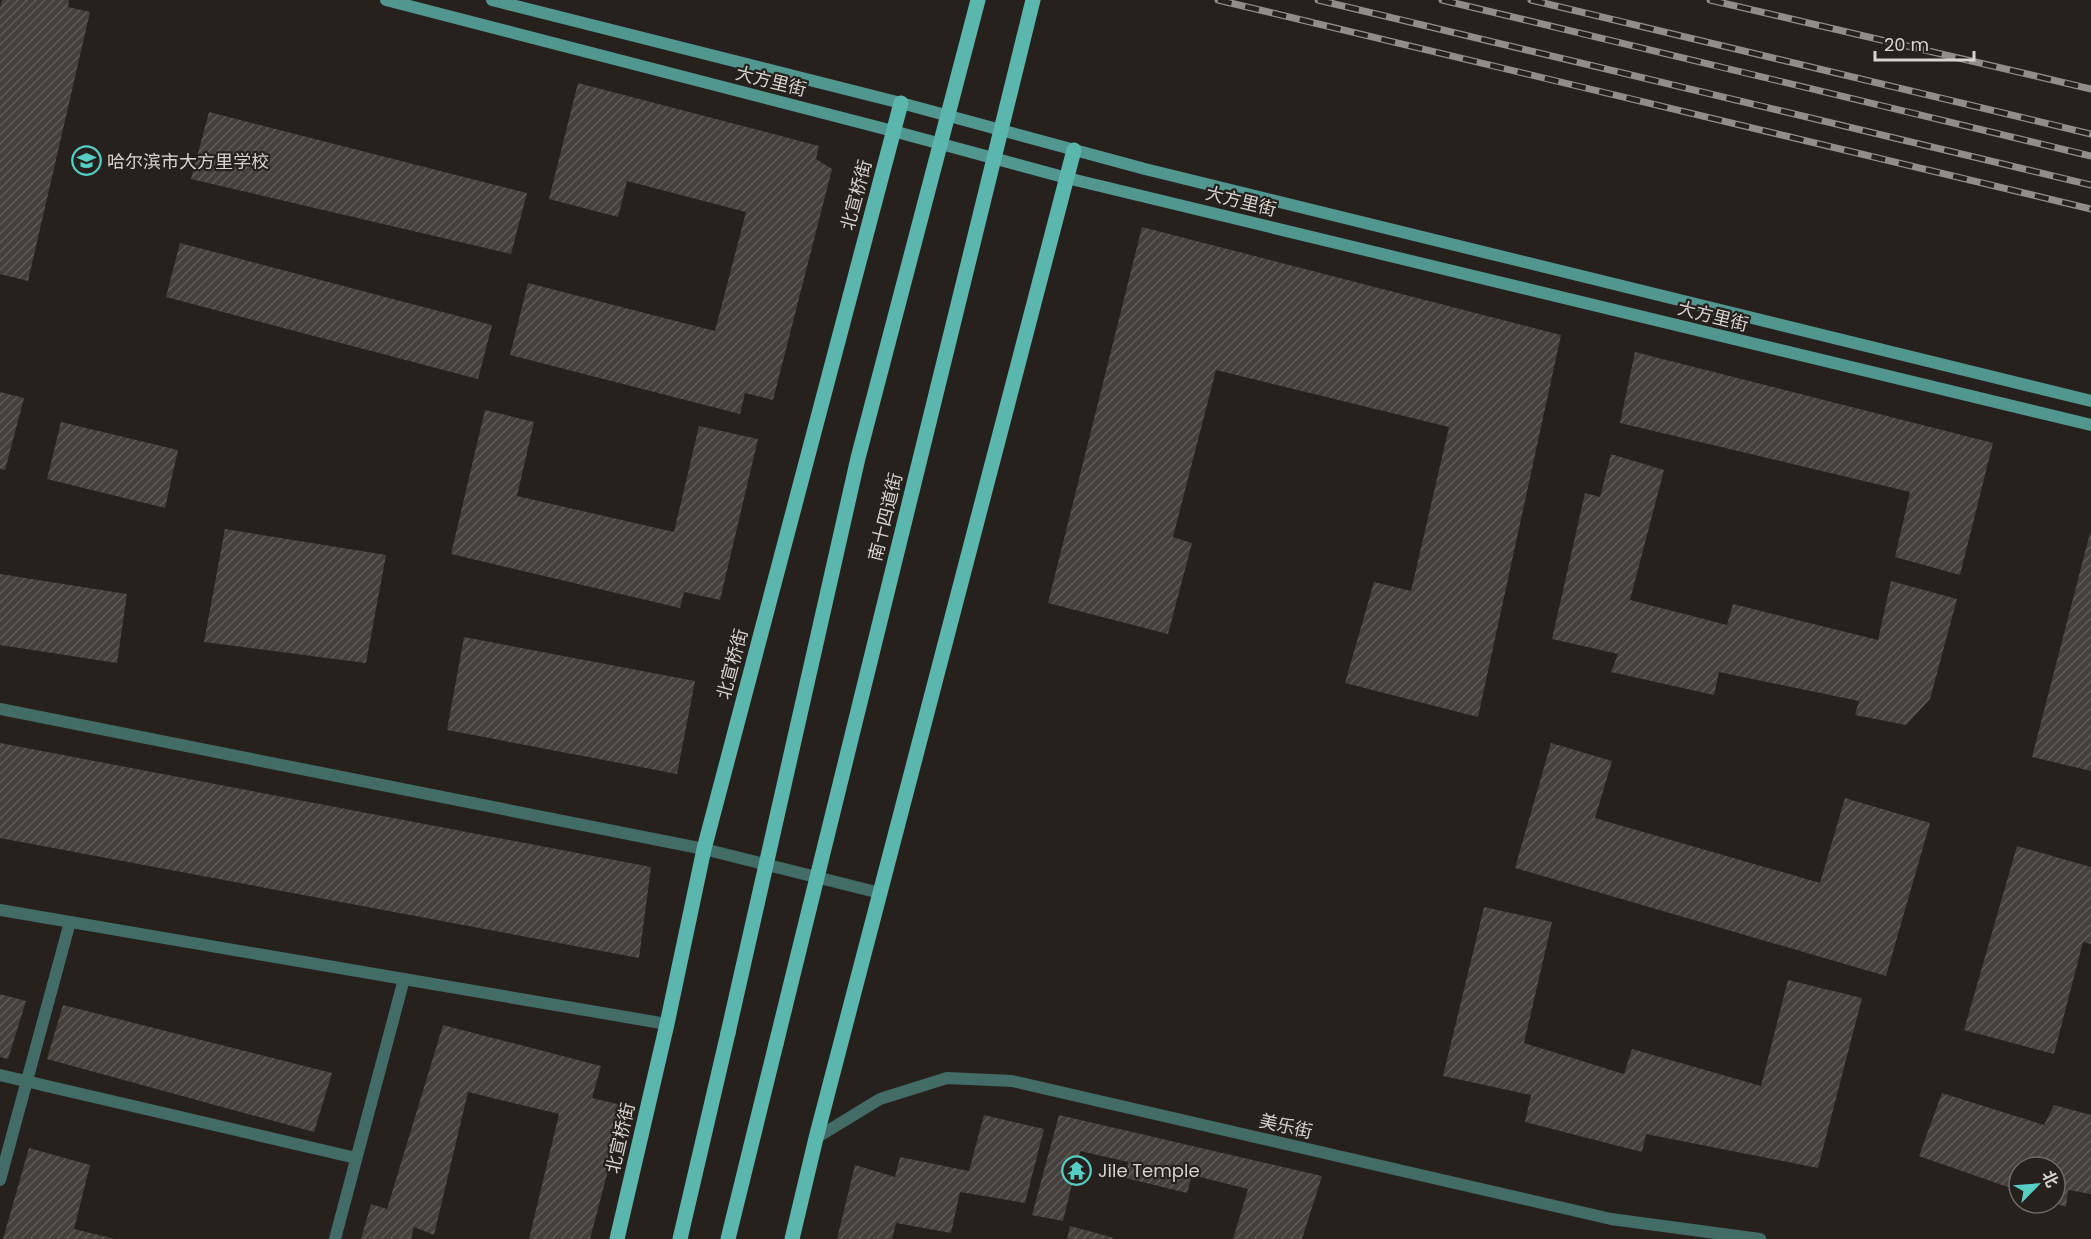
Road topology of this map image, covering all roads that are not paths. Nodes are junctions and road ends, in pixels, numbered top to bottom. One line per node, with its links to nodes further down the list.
1 (386, 0): 6 (main road, 大方里街)
2 (492, 0): 5 (main road, 大方里街)
3 (978, 0): 25 (main road, bridge)
4 (1033, 0): 26 (main road, 南十四道街, bridge)
5 (901, 104): 6 (main road, 北宣桥街); 7 (main road, 大方里街)
6 (893, 131): 8 (main road, 大方里街); 12 (main road, 北宣桥街)
7 (1074, 150): 8 (main road); 9 (main road, 大方里街)
8 (1067, 178): 10 (main road, 大方里街); 13 (main road)
9 (2091, 401)
10 (2091, 426)
11 (0, 709): 12 (street)
12 (704, 849): 13 (street); 17 (main road, 北宣桥街)
13 (880, 893): 20 (main road)
14 (0, 910): 15 (street)
15 (70, 922): 16 (street); 19 (street)
16 (404, 979): 17 (street); 21 (street)
17 (667, 1024): 24 (main road, 北宣桥街)
18 (0, 1075): 19 (street)
19 (27, 1081): 21 (street); 22 (street)
20 (816, 1138): 27 (main road); 28 (street, 美乐街)
21 (356, 1158): 23 (street)
22 (0, 1180)
23 (335, 1239)
24 (617, 1239)
25 (681, 1239)
26 (728, 1239)
27 (792, 1239)
28 (1760, 1239)

